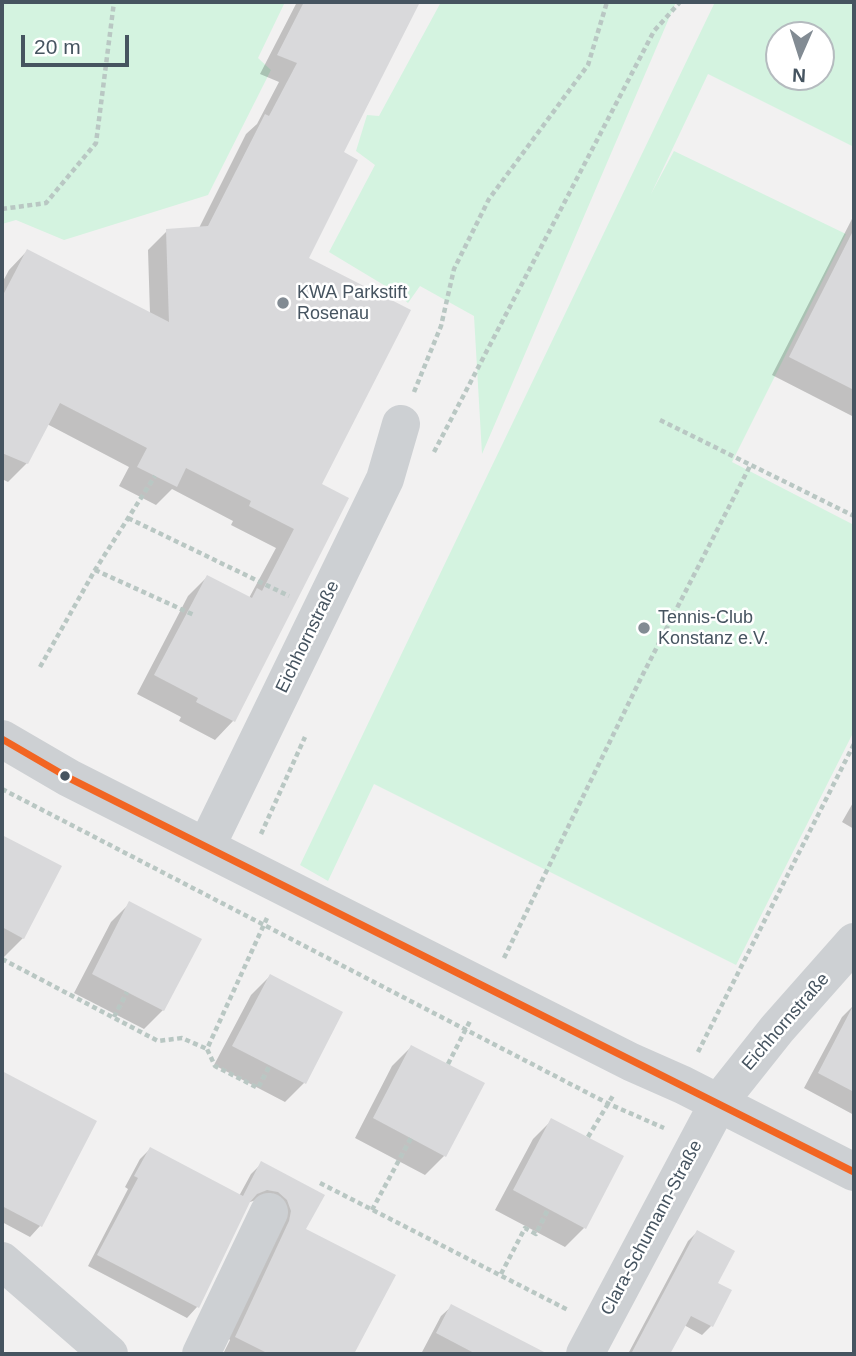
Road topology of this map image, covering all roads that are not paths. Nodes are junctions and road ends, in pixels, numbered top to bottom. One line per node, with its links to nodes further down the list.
1 (401, 424): 3 (street, Eichhornstraße)
2 (2, 739): 3 (street)
3 (206, 847): 5 (street)
4 (854, 942): 5 (street, Eichhornstraße)
5 (719, 1102): 6 (street); 9 (street, Clara-Schumann-Straße)
6 (854, 1172)
7 (269, 1212): 11 (street)
8 (2, 1261): 10 (street)
9 (592, 1341)
10 (109, 1354)
11 (201, 1354)

